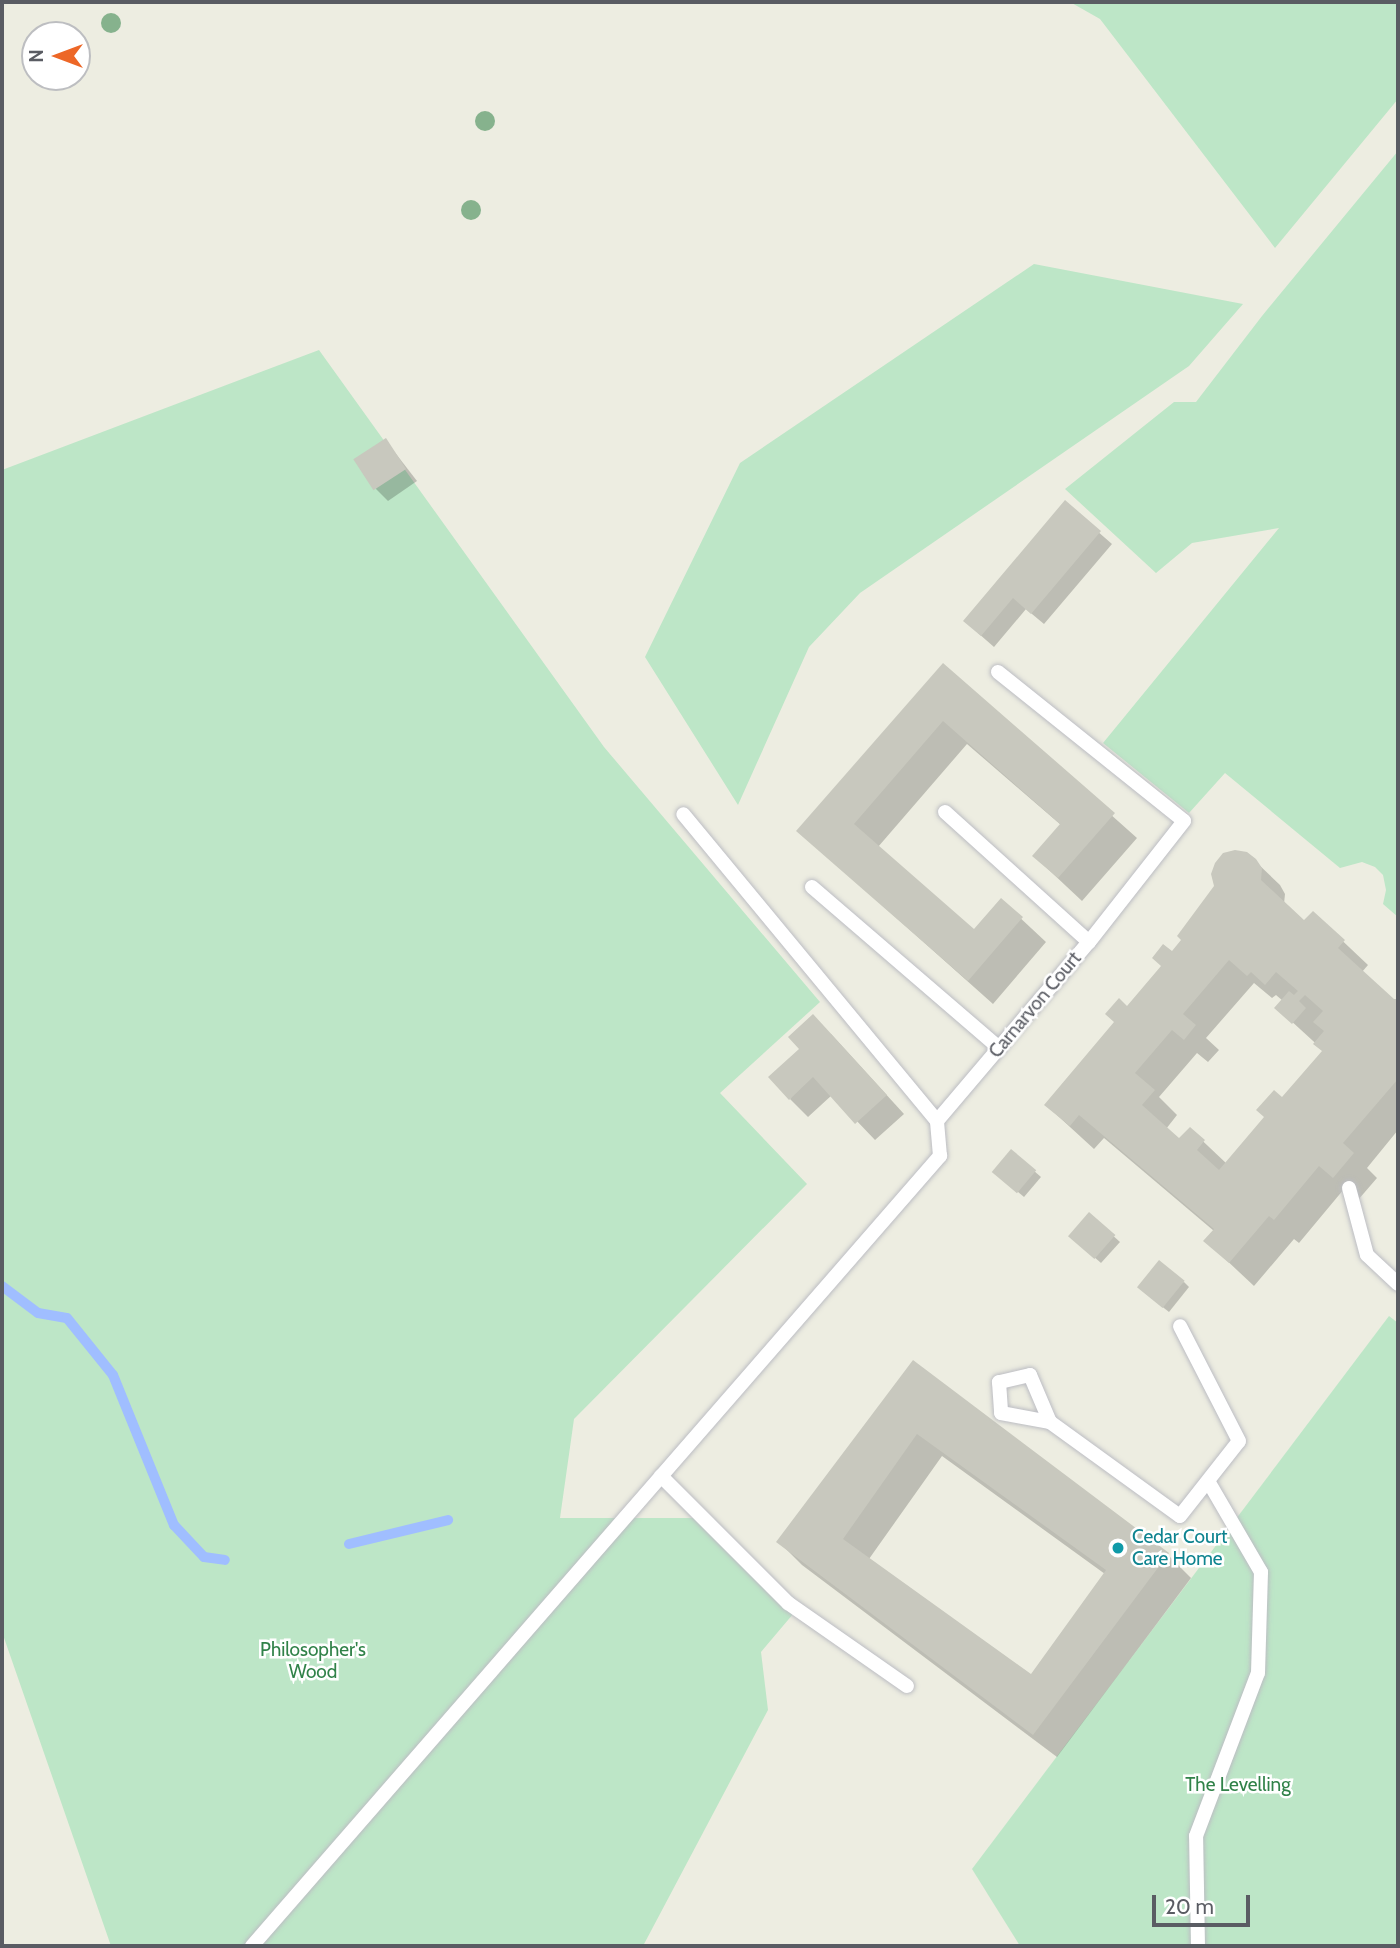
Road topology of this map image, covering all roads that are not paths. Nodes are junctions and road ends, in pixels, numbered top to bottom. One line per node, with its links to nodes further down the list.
1 (998, 673): 5 (lane)
2 (945, 812): 5 (lane, Carnarvon Court)
3 (683, 814): 7 (lane)
4 (812, 887): 6 (lane)
5 (1089, 942): 6 (lane, Carnarvon Court)
6 (999, 1048): 7 (lane, Carnarvon Court)
7 (937, 1121): 12 (lane)
8 (1349, 1188): 9 (lane)
9 (1398, 1284)
10 (1180, 1326): 13 (lane)
11 (1050, 1422): 13 (lane)
12 (661, 1476): 14 (lane); 15 (lane)
13 (1208, 1481): 16 (lane)
14 (907, 1686)
15 (252, 1946)
16 (1198, 1946)

